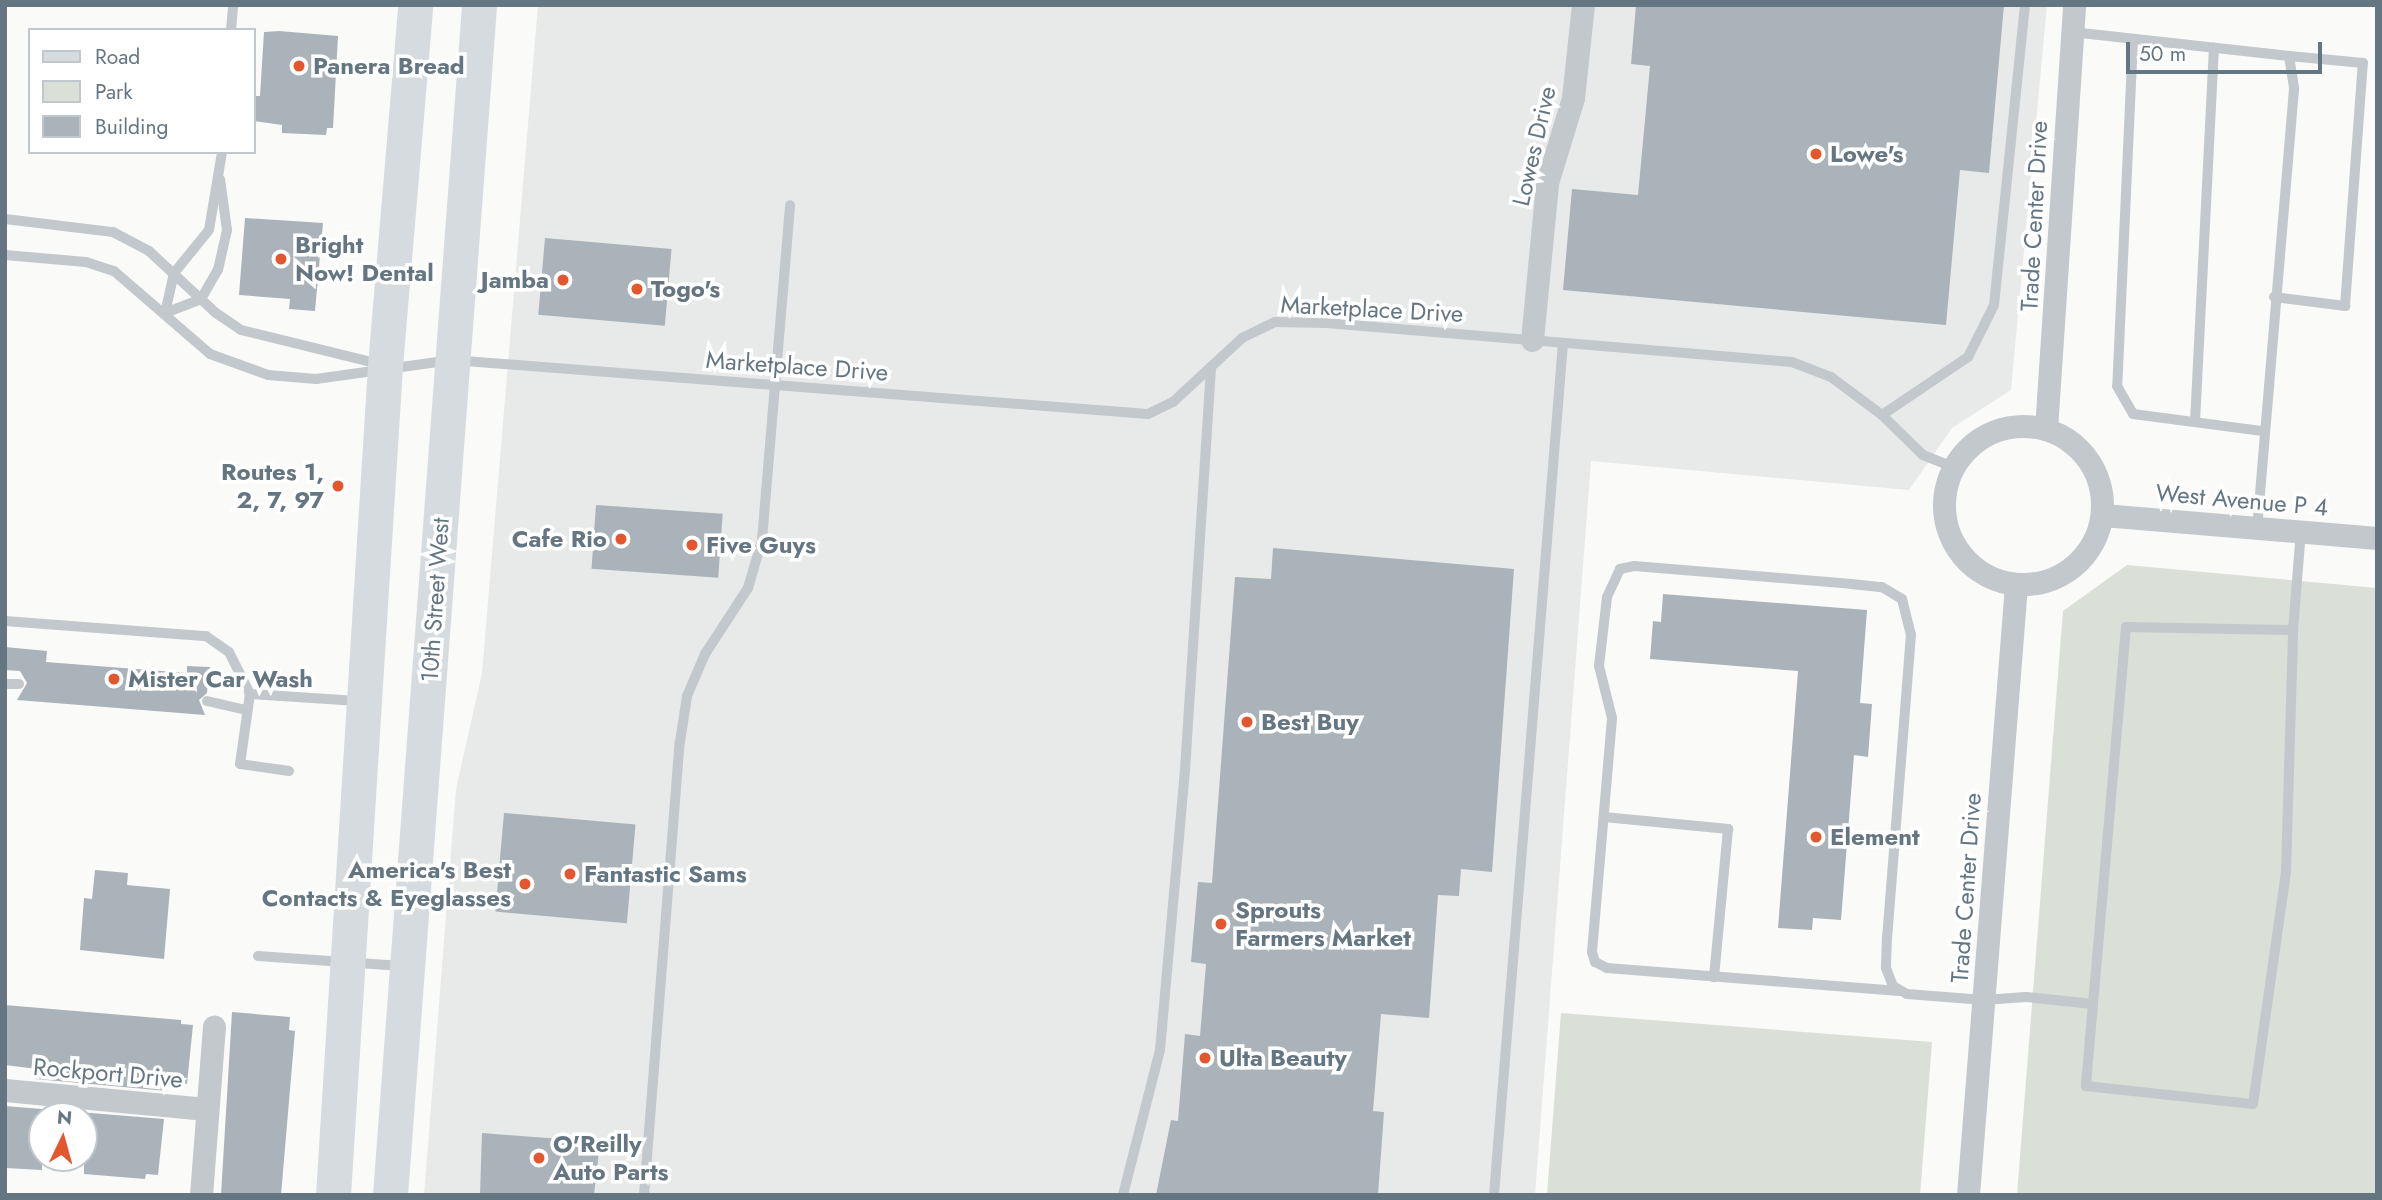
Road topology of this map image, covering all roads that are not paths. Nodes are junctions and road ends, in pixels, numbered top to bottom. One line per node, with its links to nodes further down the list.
1 (233, 5): 8 (lane)
2 (415, 5): 26 (main road)
3 (453, 5): 13 (main road)
4 (479, 5): 13 (main road, 10th Street West)
5 (1583, 5): 23 (street, Lowes Drive)
6 (2025, 5): 29 (lane)
7 (2074, 5): 9 (street, Trade Center Drive)
8 (231, 28)
9 (2072, 32): 10 (lane); 31 (street, Trade Center Drive)
10 (2133, 39): 11 (lane); 30 (lane)
11 (2214, 47): 12 (lane); 30 (lane)
12 (2289, 56): 20 (lane); 20 (lane)
13 (472, 89): 25 (main road, 10th Street West)
14 (222, 154): 15 (lane)
15 (220, 179): 19 (lane); 21 (lane)
16 (790, 205): 28 (lane)
17 (5, 219): 19 (lane)
18 (5, 255): 22 (lane)
19 (174, 273): 21 (lane); 22 (lane)
20 (2274, 297): 32 (lane)
21 (201, 299): 22 (lane); 26 (lane)
22 (165, 313): 26 (lane)
23 (1532, 340): 24 (lane, Marketplace Drive); 27 (lane, Marketplace Drive)
24 (1563, 342): 29 (lane, Marketplace Drive); 64 (lane)
25 (452, 360): 26 (lane, Marketplace Drive); 28 (lane, Marketplace Drive); 51 (main road, 10th Street West)
26 (385, 366): 45 (main road)
27 (1211, 367): 28 (lane, Marketplace Drive); 63 (lane)
28 (774, 385): 62 (lane)
29 (1882, 415): 33 (lane, Marketplace Drive)
30 (2195, 422): 32 (lane)
31 (2046, 429): 33 (street); 34 (street)
32 (2263, 431): 35 (lane)
33 (1953, 467): 38 (street)
34 (2103, 515): 35 (street, West Avenue P 4); 38 (street)
35 (2256, 527): 36 (street, West Avenue P 4)
36 (2301, 531): 37 (street, West Avenue P 4); 40 (lane)
37 (2377, 538)
38 (2016, 585): 54 (street, Trade Center Drive)
39 (5, 621): 43 (lane)
40 (2293, 630): 55 (lane); 55 (lane)
41 (5, 684): 42 (lane)
42 (19, 684)
43 (250, 694): 45 (lane); 46 (lane)
44 (207, 701): 46 (lane)
45 (365, 701): 50 (main road)
46 (246, 710): 47 (lane)
47 (289, 771)
48 (1604, 817): 52 (lane); 52 (lane); 53 (lane)
49 (258, 956): 50 (lane)
50 (350, 963): 51 (lane); 60 (main road)
51 (407, 966): 61 (main road, 10th Street West)
52 (1714, 977): 53 (lane)
53 (1899, 991): 54 (lane)
54 (1984, 1000): 55 (lane); 65 (street, Trade Center Drive)
55 (2092, 1004)
56 (214, 1026): 58 (street)
57 (5, 1090): 58 (street, Rockport Drive)
58 (206, 1109): 59 (street)
59 (201, 1195)
60 (333, 1195)
61 (390, 1195)
62 (644, 1195)
63 (1123, 1195)
64 (1494, 1195)
65 (1968, 1195)

